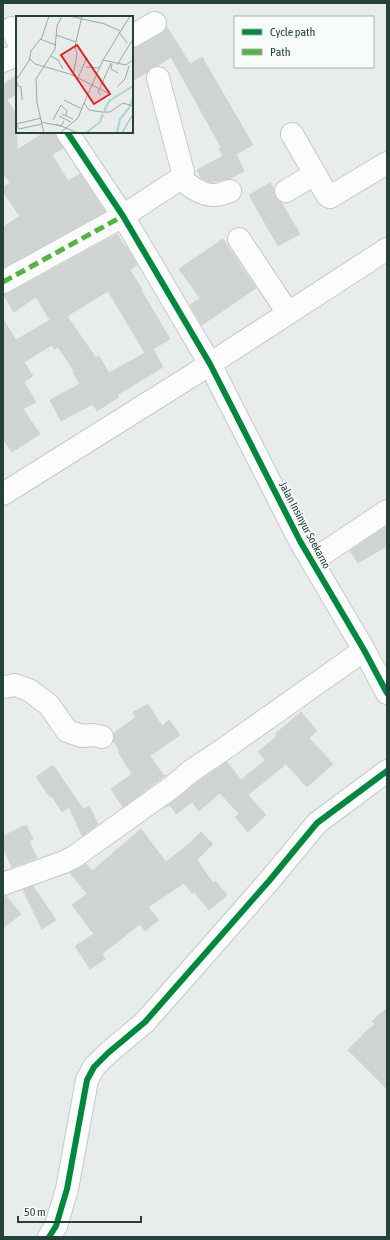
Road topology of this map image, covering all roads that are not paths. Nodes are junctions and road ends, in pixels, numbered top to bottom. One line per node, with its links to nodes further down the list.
1 (155, 23): 2 (street)
2 (133, 35)
3 (16, 55): 4 (street)
4 (3, 61)
5 (158, 78): 10 (street)
6 (68, 133): 13 (street, Jalan Insinyur Soekarno)
7 (292, 134): 9 (street)
8 (387, 163): 9 (street)
9 (315, 174): 11 (street)
10 (181, 178): 12 (street); 13 (street)
11 (286, 190)
12 (230, 191)
13 (122, 216): 16 (street); 18 (street, Jalan Insinyur Soekarno)
14 (239, 239): 17 (street)
15 (387, 249): 17 (street)
16 (3, 282)
17 (288, 313): 18 (street)
18 (210, 364): 19 (street); 21 (street, Jalan Insinyur Soekarno)
19 (3, 494)
20 (387, 511): 21 (street)
21 (312, 561): 22 (street, Jalan Insinyur Soekarno)
22 (364, 650): 24 (street, Jalan Insinyur Soekarno); 27 (street)
23 (3, 687): 25 (street)
24 (387, 692)
25 (102, 737)
26 (387, 771): 28 (street)
27 (3, 884)
28 (49, 1237)

